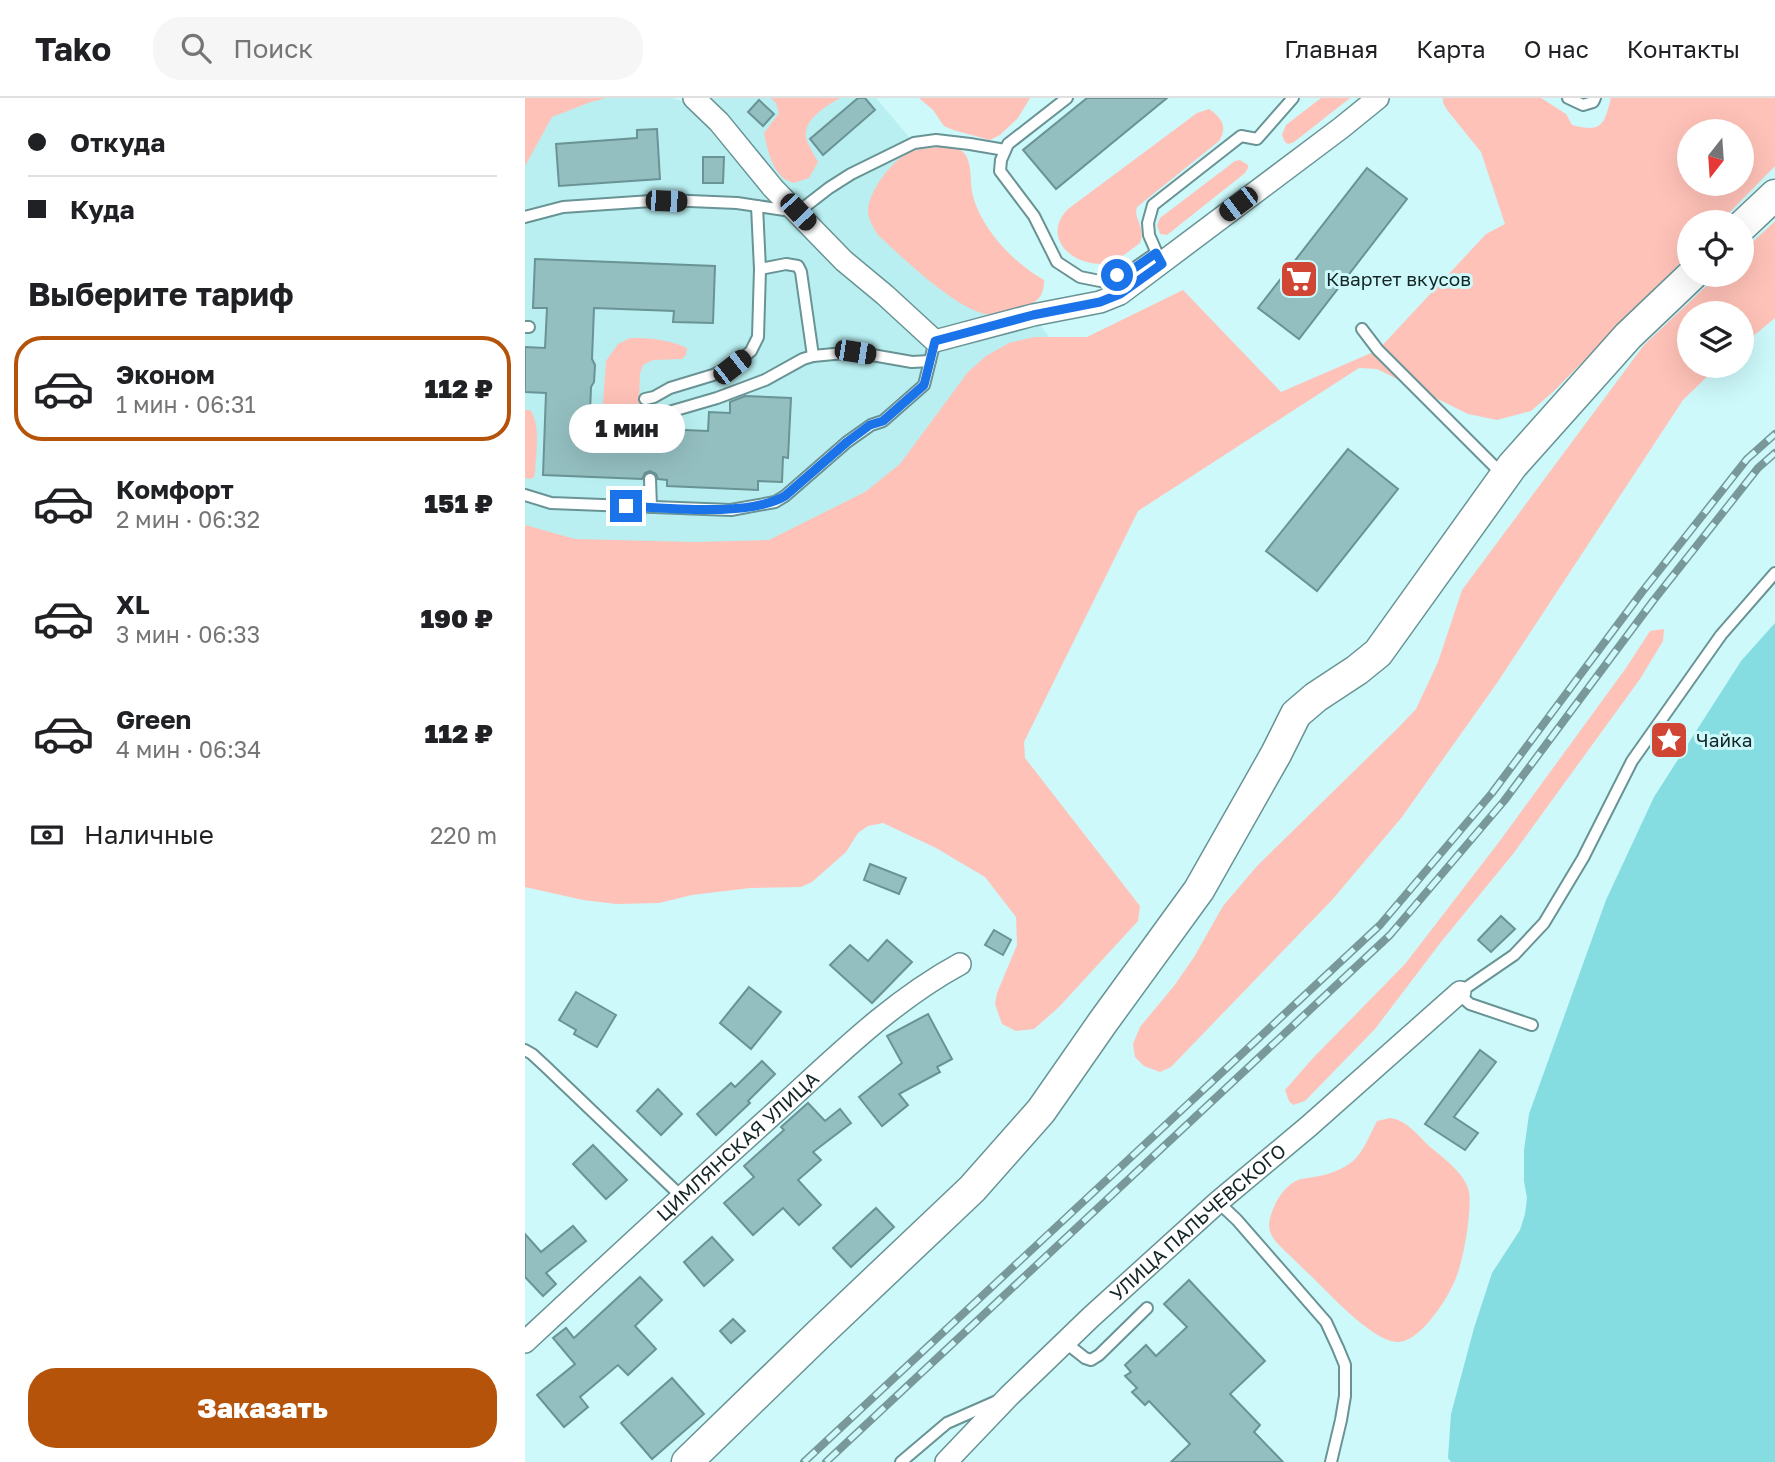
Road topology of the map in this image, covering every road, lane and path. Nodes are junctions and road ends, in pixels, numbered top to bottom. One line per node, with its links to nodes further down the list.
1 (694, 98): 10 (street)
2 (1067, 98): 7 (lane)
3 (1293, 98): 13 (lane)
4 (1378, 98): 13 (street)
5 (1568, 98): 6 (lane)
6 (1595, 98)
7 (1005, 150): 10 (lane); 13 (lane)
8 (1775, 195): 11 (main road)
9 (757, 206): 10 (lane); 12 (lane); 14 (lane)
10 (798, 212): 17 (street)
11 (1754, 215)
12 (525, 217)
13 (1159, 258): 17 (street)
14 (760, 269): 18 (lane); 19 (lane)
15 (1679, 287): 23 (main road)
16 (1362, 329): 23 (lane)
17 (932, 351): 18 (lane); 26 (lane)
18 (813, 356): 20 (lane)
19 (645, 399)
20 (669, 412)
21 (653, 421): 22 (lane)
22 (652, 441)
23 (1504, 476): 38 (main road)
24 (650, 479): 26 (lane)
25 (525, 495): 26 (lane)
26 (651, 507)
27 (1775, 573): 29 (lane)
28 (960, 964): 32 (street, ЦИМЛЯНСКАЯ УЛИЦА)
29 (1460, 992): 30 (lane); 33 (street, УЛИЦА ПАЛЬЧЕВСКОГО)
30 (1532, 1026)
31 (525, 1050): 32 (lane)
32 (681, 1196): 35 (street, ЦИМЛЯНСКАЯ УЛИЦА)
33 (1218, 1202): 36 (street, УЛИЦА ПАЛЬЧЕВСКОГО); 41 (lane)
34 (1147, 1308): 36 (lane)
35 (525, 1342)
36 (1066, 1343): 37 (street, УЛИЦА ПАЛЬЧЕВСКОГО)
37 (1009, 1396): 39 (lane); 40 (street, УЛИЦА ПАЛЬЧЕВСКОГО)
38 (687, 1462)
39 (901, 1462)
40 (946, 1462)
41 (1331, 1462)

